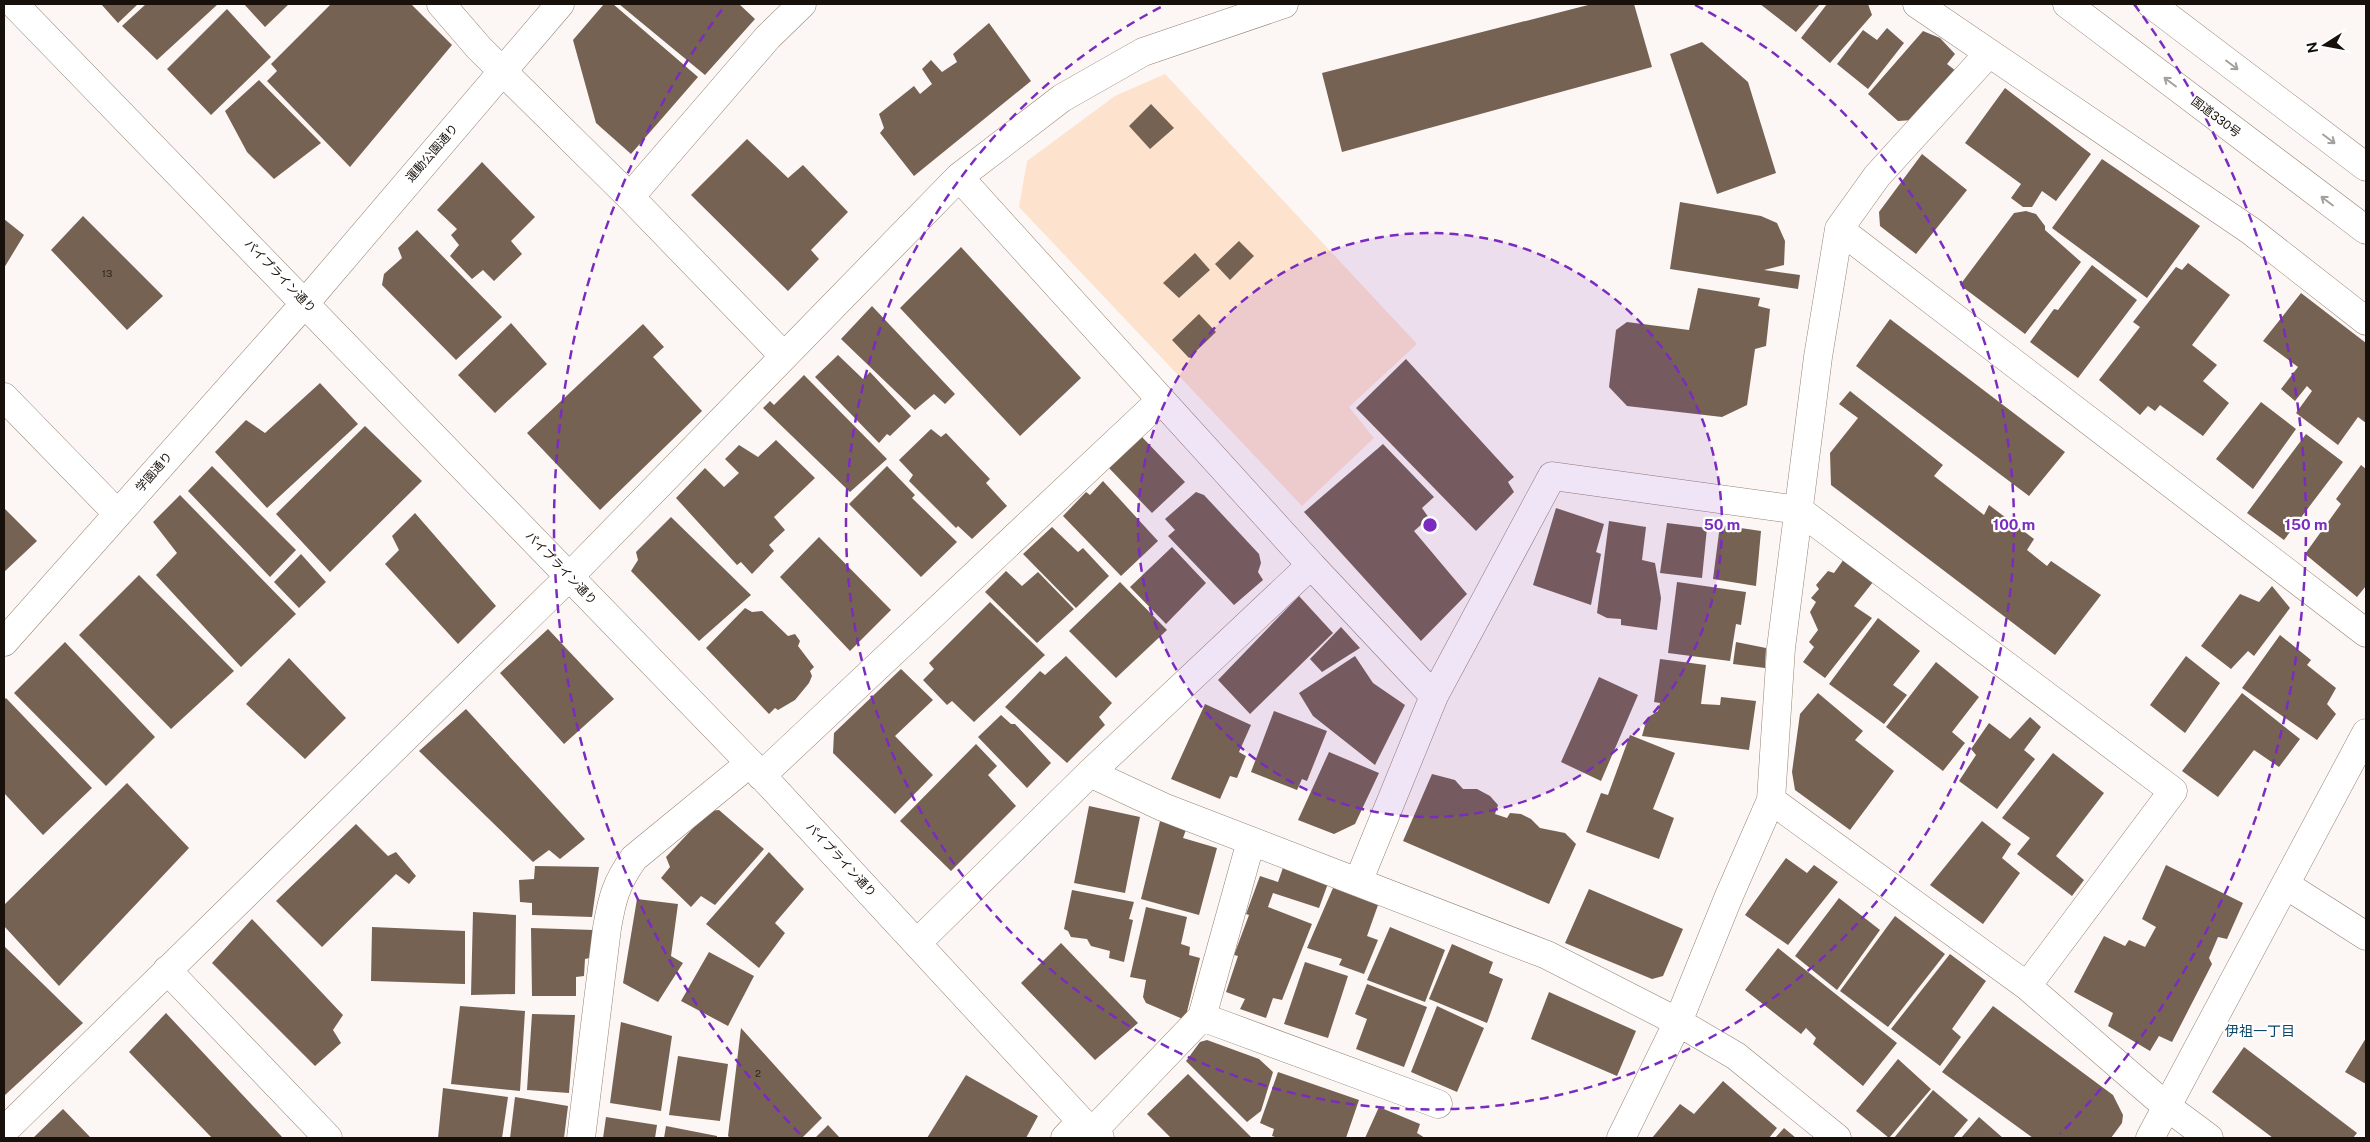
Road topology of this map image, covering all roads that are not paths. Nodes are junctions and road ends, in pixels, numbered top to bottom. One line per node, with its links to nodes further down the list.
1 (14, 4): 16 (main road, パイプライン通り)
2 (441, 4): 10 (main road)
3 (560, 4): 10 (main road, 運動公園通り)
4 (802, 4): 13 (main road)
5 (1284, 4): 12 (main road)
6 (1917, 4): 9 (main road)
7 (2067, 4): 15 (main road, 国道330号, one-way to 7)
8 (2151, 4): 11 (main road, one-way to 11)
9 (1989, 52): 14 (main road); 17 (main road)
10 (502, 70): 13 (main road); 16 (main road, 運動公園通り)
11 (2366, 167)
12 (959, 177): 18 (main road); 20 (main road)
13 (630, 197): 18 (main road)
14 (1839, 229): 21 (main road); 25 (main road)
15 (2366, 230)
16 (306, 302): 22 (main road, 学園通り); 24 (main road, パイプライン通り)
17 (2366, 322)
18 (784, 356): 24 (main road)
19 (4, 397): 22 (main road)
20 (1162, 400): 23 (main road); 29 (main road)
21 (1799, 510): 27 (main road); 31 (main road); 38 (main road)
22 (117, 513): 26 (main road, 学園通り)
23 (1311, 565): 27 (main road); 30 (main road)
24 (569, 577): 29 (main road, パイプライン通り); 37 (main road)
25 (2366, 633)
26 (4, 642)
27 (1434, 696): 33 (main road)
28 (2366, 734): 34 (main road)
29 (756, 769): 36 (main road, パイプライン通り); 46 (main road)
30 (1090, 773): 32 (main road); 36 (main road)
31 (1771, 800): 38 (main road); 40 (main road)
32 (1251, 841): 33 (main road); 39 (main road)
33 (1358, 882): 40 (main road)
34 (2286, 885): 35 (main road); 42 (main road)
35 (2366, 936)
36 (918, 942): 44 (main road, パイプライン通り)
37 (167, 970): 43 (main road); 45 (main road)
38 (2027, 986): 42 (main road)
39 (1202, 1018): 41 (main road); 44 (main road)
40 (1678, 1022): 47 (main road); 48 (main road)
41 (1438, 1104)
42 (2166, 1106): 49 (main road); 50 (main road)
43 (4, 1131)
44 (1085, 1132)
45 (328, 1138)
46 (581, 1138)
47 (1621, 1138)
48 (1837, 1138)
49 (2150, 1138)
50 (2209, 1138)

